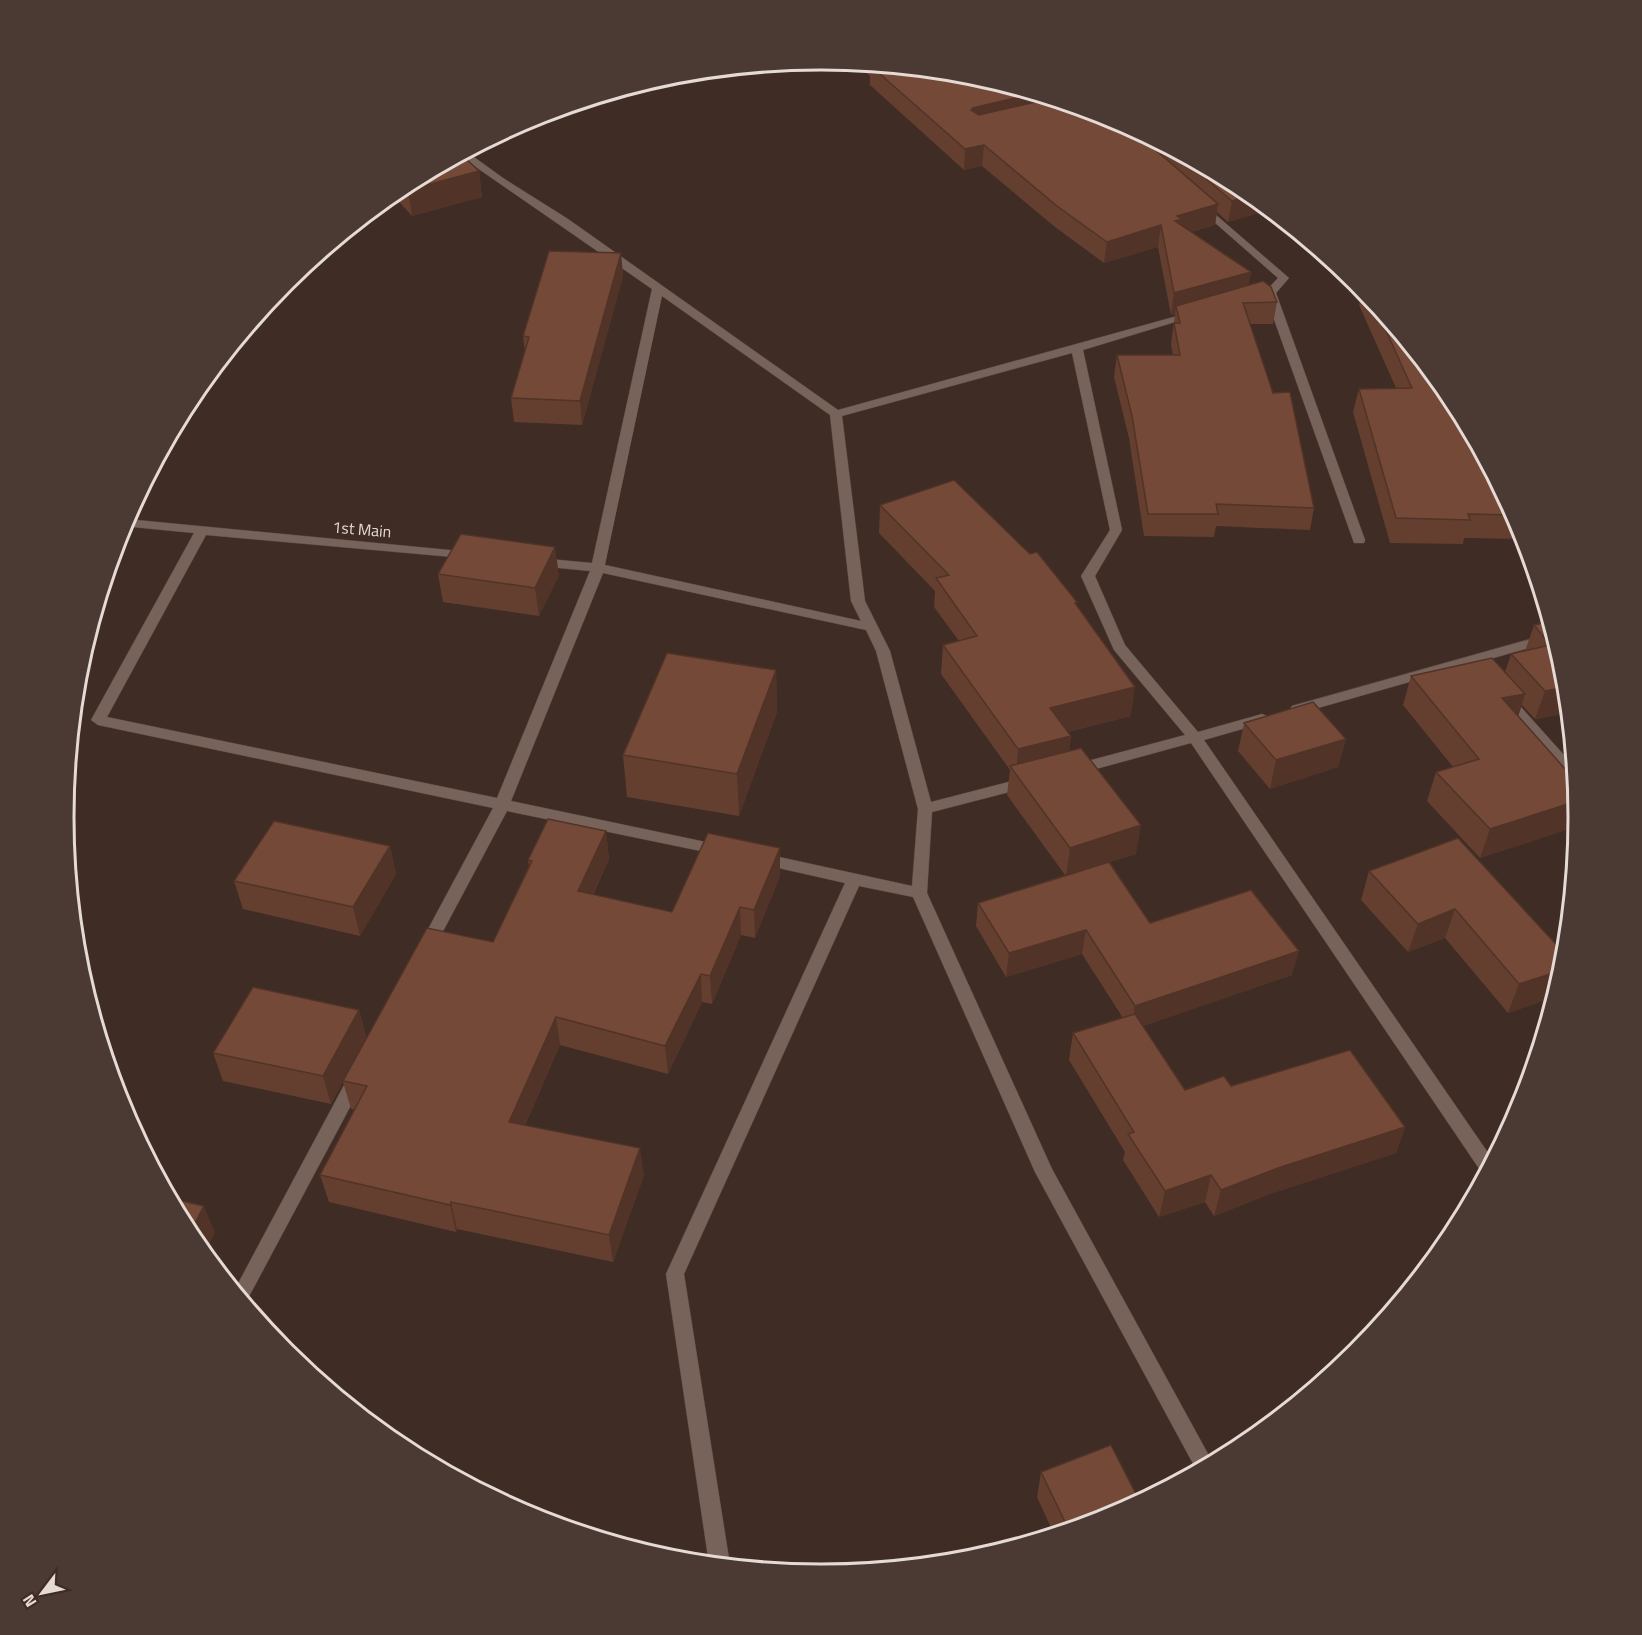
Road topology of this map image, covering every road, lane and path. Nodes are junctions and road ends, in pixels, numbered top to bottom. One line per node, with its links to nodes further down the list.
1 (470, 159): 3 (street)
2 (1195, 200): 9 (street)
3 (658, 288): 6 (street); 12 (street)
4 (1202, 312): 5 (street)
5 (1077, 348): 6 (street); 16 (street)
6 (836, 414): 13 (street)
7 (135, 523): 8 (street, 1st Main)
8 (202, 530): 10 (street, 1st Main); 18 (street)
9 (1359, 540)
10 (481, 557)
11 (528, 561): 12 (street)
12 (597, 568): 13 (street); 18 (street)
13 (871, 627): 19 (street)
14 (1547, 640): 16 (street)
15 (1494, 687): 17 (street)
16 (1195, 738): 19 (street); 24 (street)
17 (1566, 766)
18 (501, 804): 20 (street); 22 (street)
19 (925, 808): 21 (street)
20 (855, 879): 21 (street); 27 (street)
21 (919, 892): 26 (street)
22 (418, 962)
23 (363, 1067): 25 (street)
24 (1484, 1162)
25 (244, 1291)
26 (1201, 1460)
27 (719, 1557)

